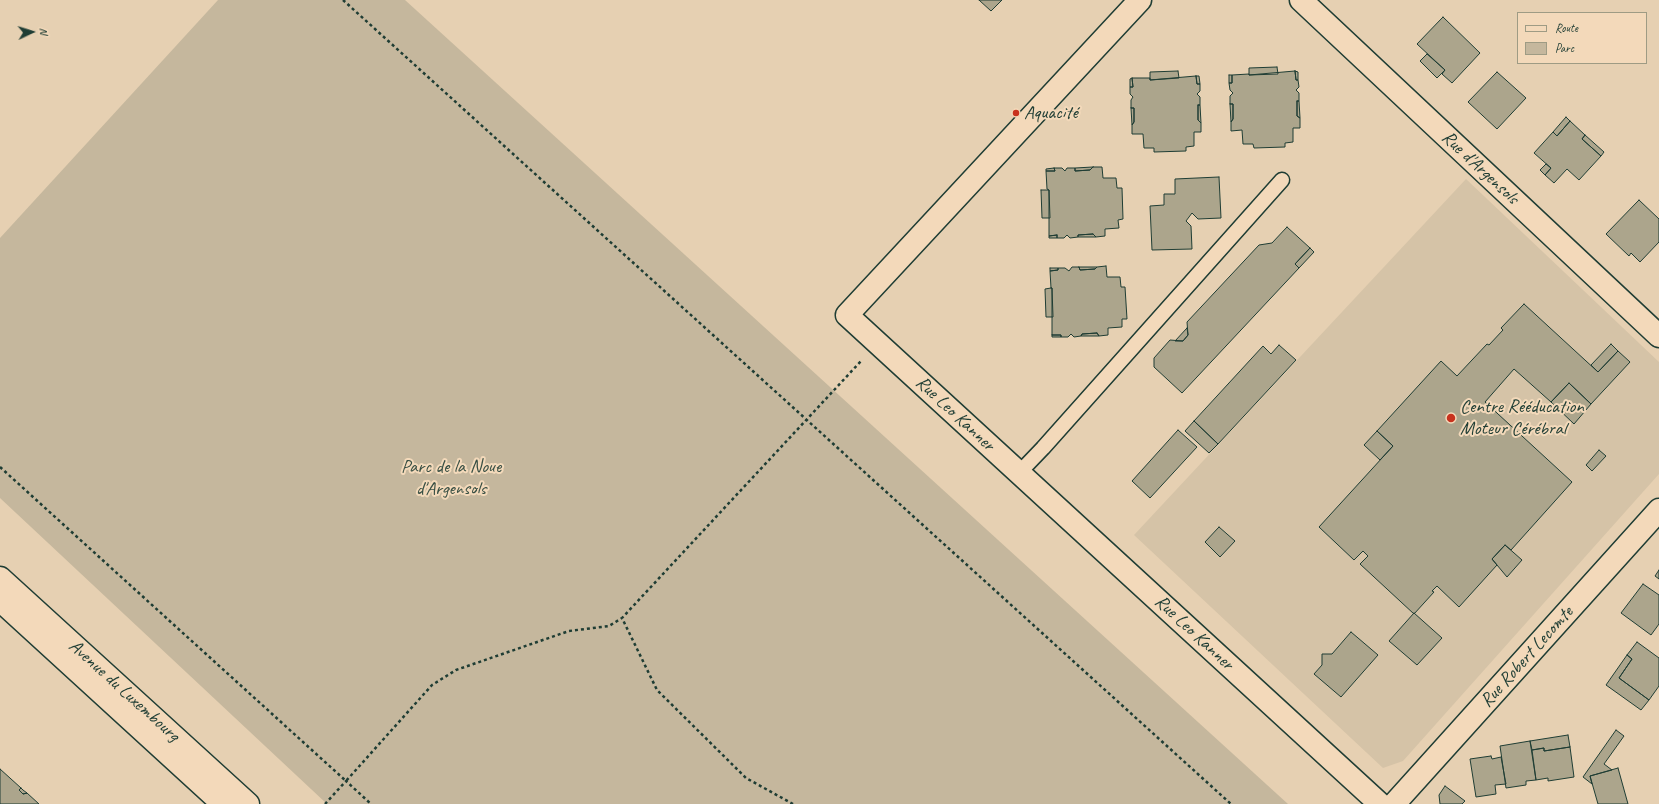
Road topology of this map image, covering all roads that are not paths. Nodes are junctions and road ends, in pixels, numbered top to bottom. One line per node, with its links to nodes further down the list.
1 (1140, 0): 5 (street, Rue Leo Kanner)
2 (1300, 0): 4 (street, Rue d'Argensols)
3 (1282, 180): 5 (lane)
4 (1659, 336)
5 (1019, 473): 11 (street, Rue Leo Kanner)
6 (1659, 510): 12 (street, Rue Robert Lecomte)
7 (0, 578): 10 (street, Avenue du Luxembourg)
8 (0, 600): 9 (street, Avenue du Luxembourg)
9 (223, 804)
10 (248, 804)
11 (1380, 804)
12 (1394, 804)

